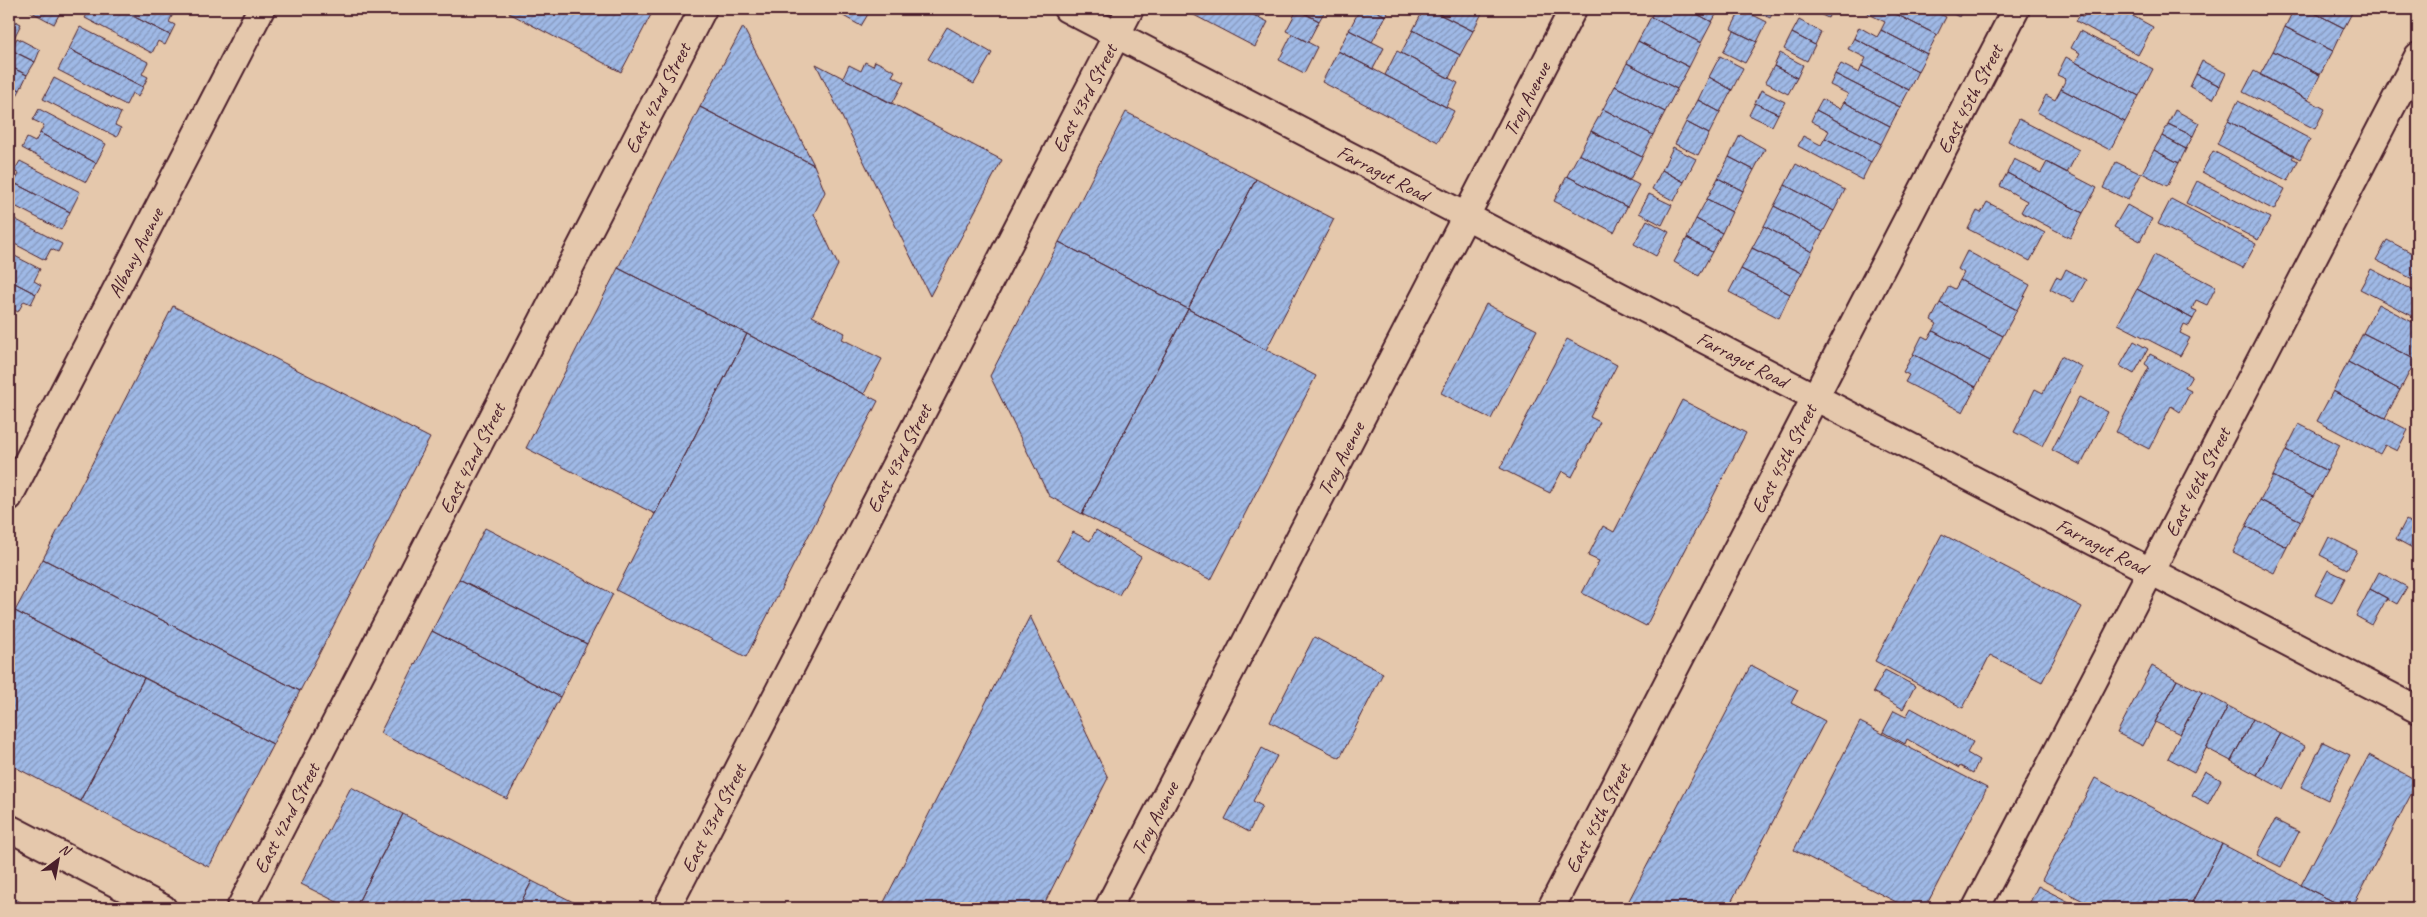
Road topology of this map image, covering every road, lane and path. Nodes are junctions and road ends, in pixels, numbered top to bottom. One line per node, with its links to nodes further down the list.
1 (261, 9): 11 (street, Albany Avenue)
2 (704, 9): 16 (street, East 42nd Street)
3 (1067, 9): 7 (street, Farragut Road)
4 (1130, 9): 7 (street, East 43rd Street)
5 (1573, 9): 9 (street, Troy Avenue)
6 (2016, 9): 10 (street, East 45th Street)
7 (1117, 35): 9 (street, Farragut Road); 17 (street, East 43rd Street)
8 (2418, 56): 12 (street, East 46th Street)
9 (1466, 215): 10 (street, Farragut Road); 18 (street, Troy Avenue)
10 (1816, 396): 12 (street, Farragut Road); 19 (street, East 45th Street)
11 (9, 497)
12 (2150, 570): 13 (street, Farragut Road); 20 (street, East 46th Street)
13 (2418, 710)
14 (9, 828): 15 (street)
15 (163, 908)
16 (240, 908)
17 (667, 908)
18 (1108, 908)
19 (1550, 908)
20 (1976, 908)

